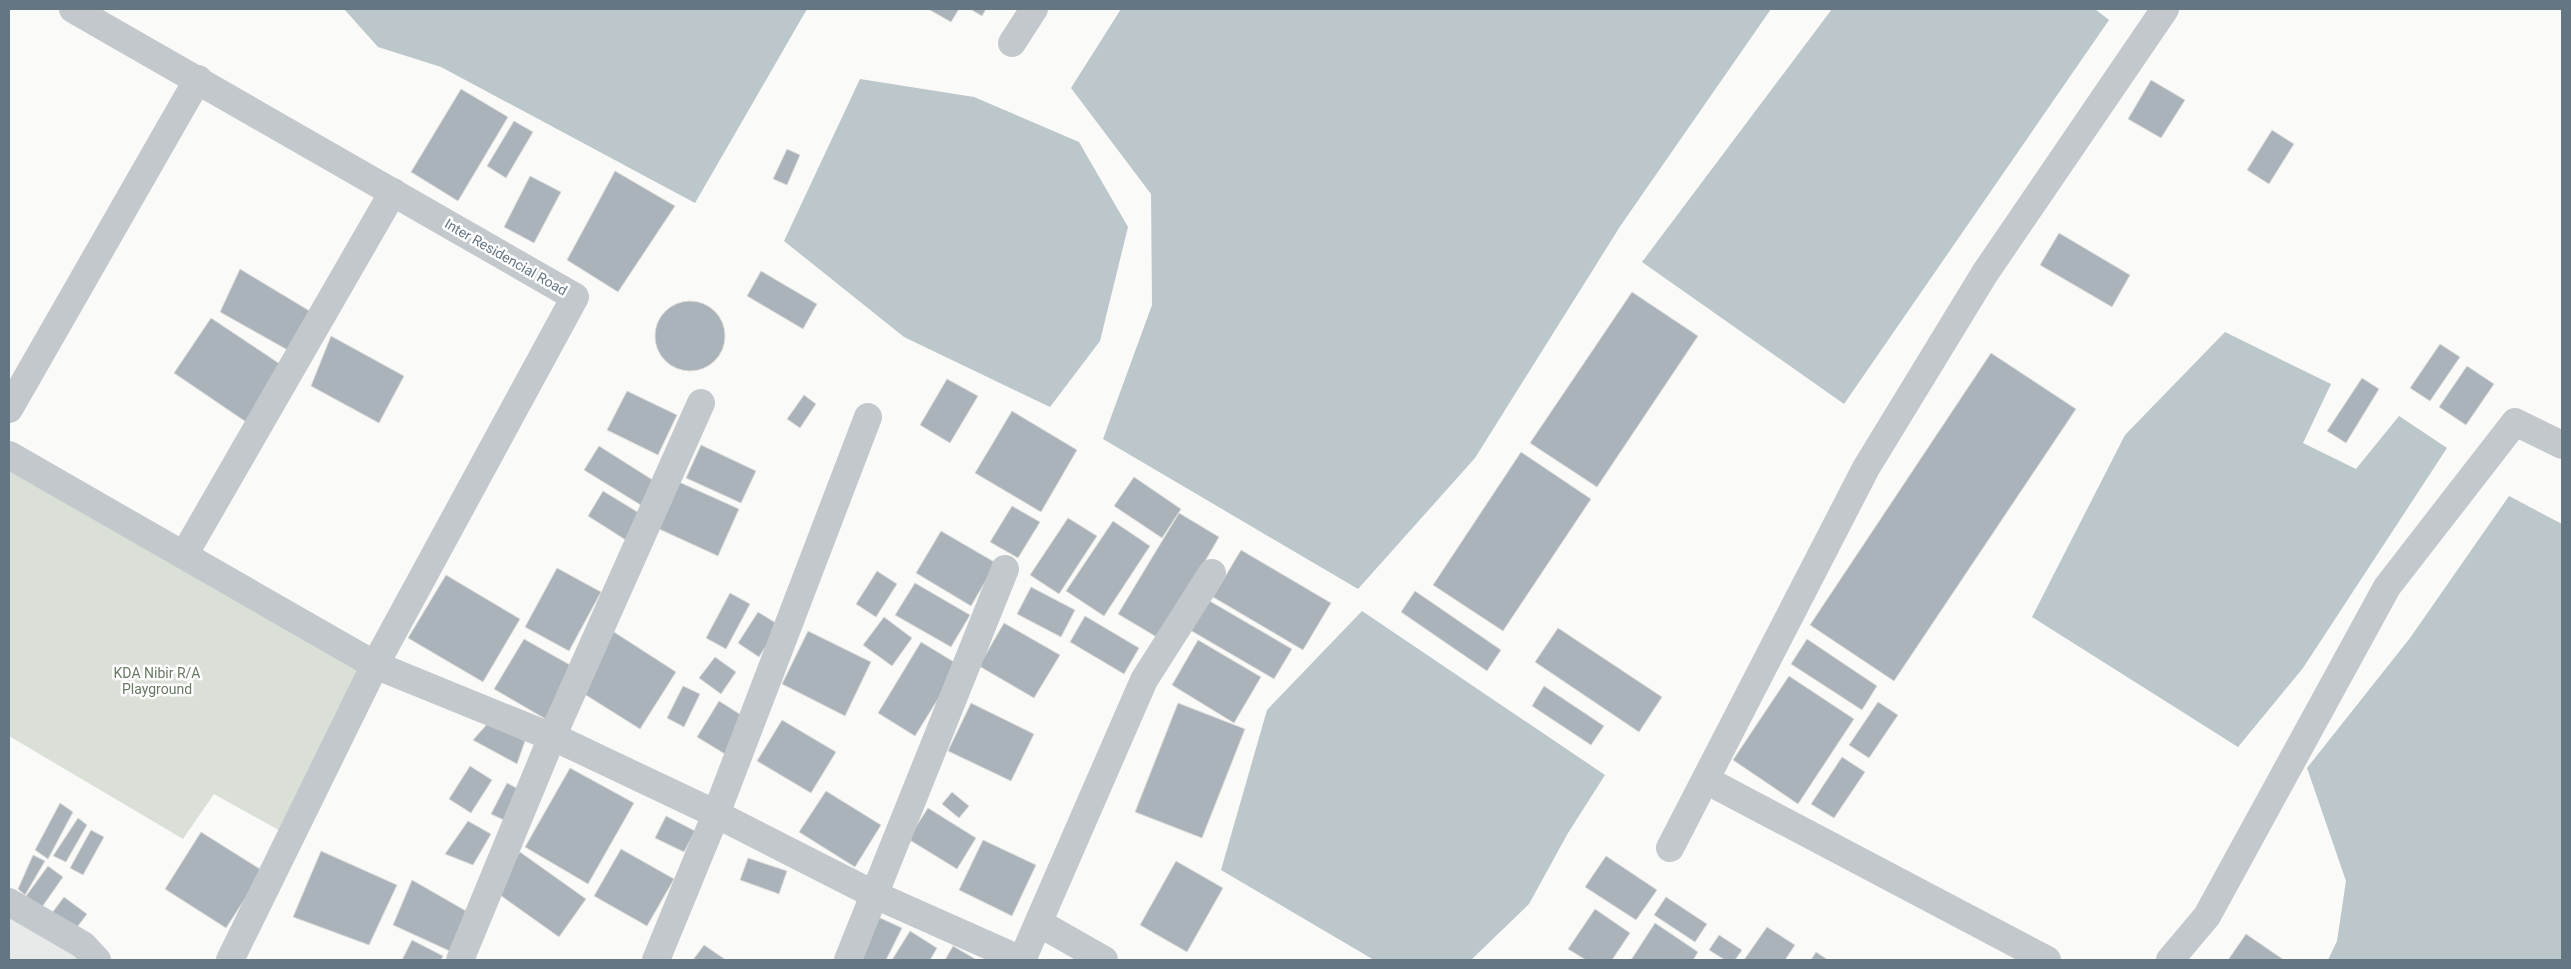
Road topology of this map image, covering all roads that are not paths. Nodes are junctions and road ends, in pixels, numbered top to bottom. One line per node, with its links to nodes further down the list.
1 (73, 9): 5 (street, Inter Residencial Road)
2 (1034, 9): 4 (street)
3 (2165, 9): 17 (street)
4 (1012, 43)
5 (198, 79): 6 (street, Inter Residencial Road); 8 (street)
6 (393, 192): 12 (street); 15 (street, Inter Residencial Road)
7 (701, 403): 16 (street)
8 (9, 409)
9 (868, 416): 18 (street)
10 (2562, 445): 31 (street)
11 (9, 455): 12 (street)
12 (184, 555): 15 (street)
13 (1005, 569): 20 (street)
14 (1212, 573): 22 (street)
15 (375, 664): 16 (street); 24 (street)
16 (552, 737): 18 (street); 25 (street)
17 (1706, 780): 19 (street); 30 (street)
18 (716, 814): 20 (street); 26 (street)
19 (1670, 848)
20 (873, 894): 27 (street); 28 (street)
21 (9, 902): 23 (street)
22 (1039, 923): 28 (street); 29 (street)
23 (97, 960)
24 (230, 960)
25 (460, 960)
26 (656, 960)
27 (848, 960)
28 (1022, 960)
29 (1104, 960)
30 (2047, 960)
31 (2170, 960)

